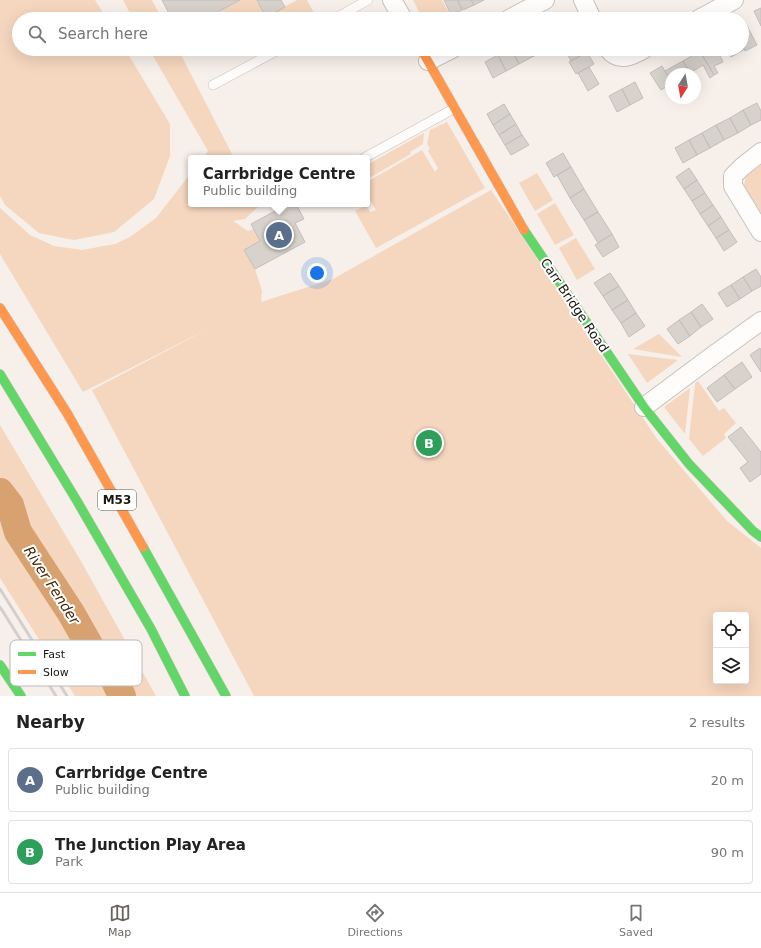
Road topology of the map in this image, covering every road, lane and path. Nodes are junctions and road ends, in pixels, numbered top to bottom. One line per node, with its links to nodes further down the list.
1 (368, 0): 6 (lane)
2 (392, 0): 7 (street)
3 (545, 0): 8 (street)
4 (583, 0): 9 (street)
5 (734, 0): 10 (street)
6 (347, 12)
7 (399, 12)
8 (522, 12)
9 (589, 12)
10 (712, 12)
11 (267, 56): 15 (lane)
12 (426, 56): 16 (main road, Carr Bridge Road)
13 (617, 56): 14 (street)
14 (629, 56)
15 (213, 85)
16 (455, 108): 18 (lane); 23 (main road, Carr Bridge Road)
17 (761, 152): 19 (street)
18 (369, 155)
19 (761, 232)
20 (0, 308): 30 (main road, M53)
21 (761, 321): 23 (street)
22 (0, 374): 29 (main road, M53)
23 (644, 407): 24 (main road, Carr Bridge Road)
24 (761, 537)
25 (0, 665): 26 (main road)
26 (10, 680)
27 (14, 686): 28 (main road)
28 (21, 696)
29 (185, 696)
30 (226, 696)

